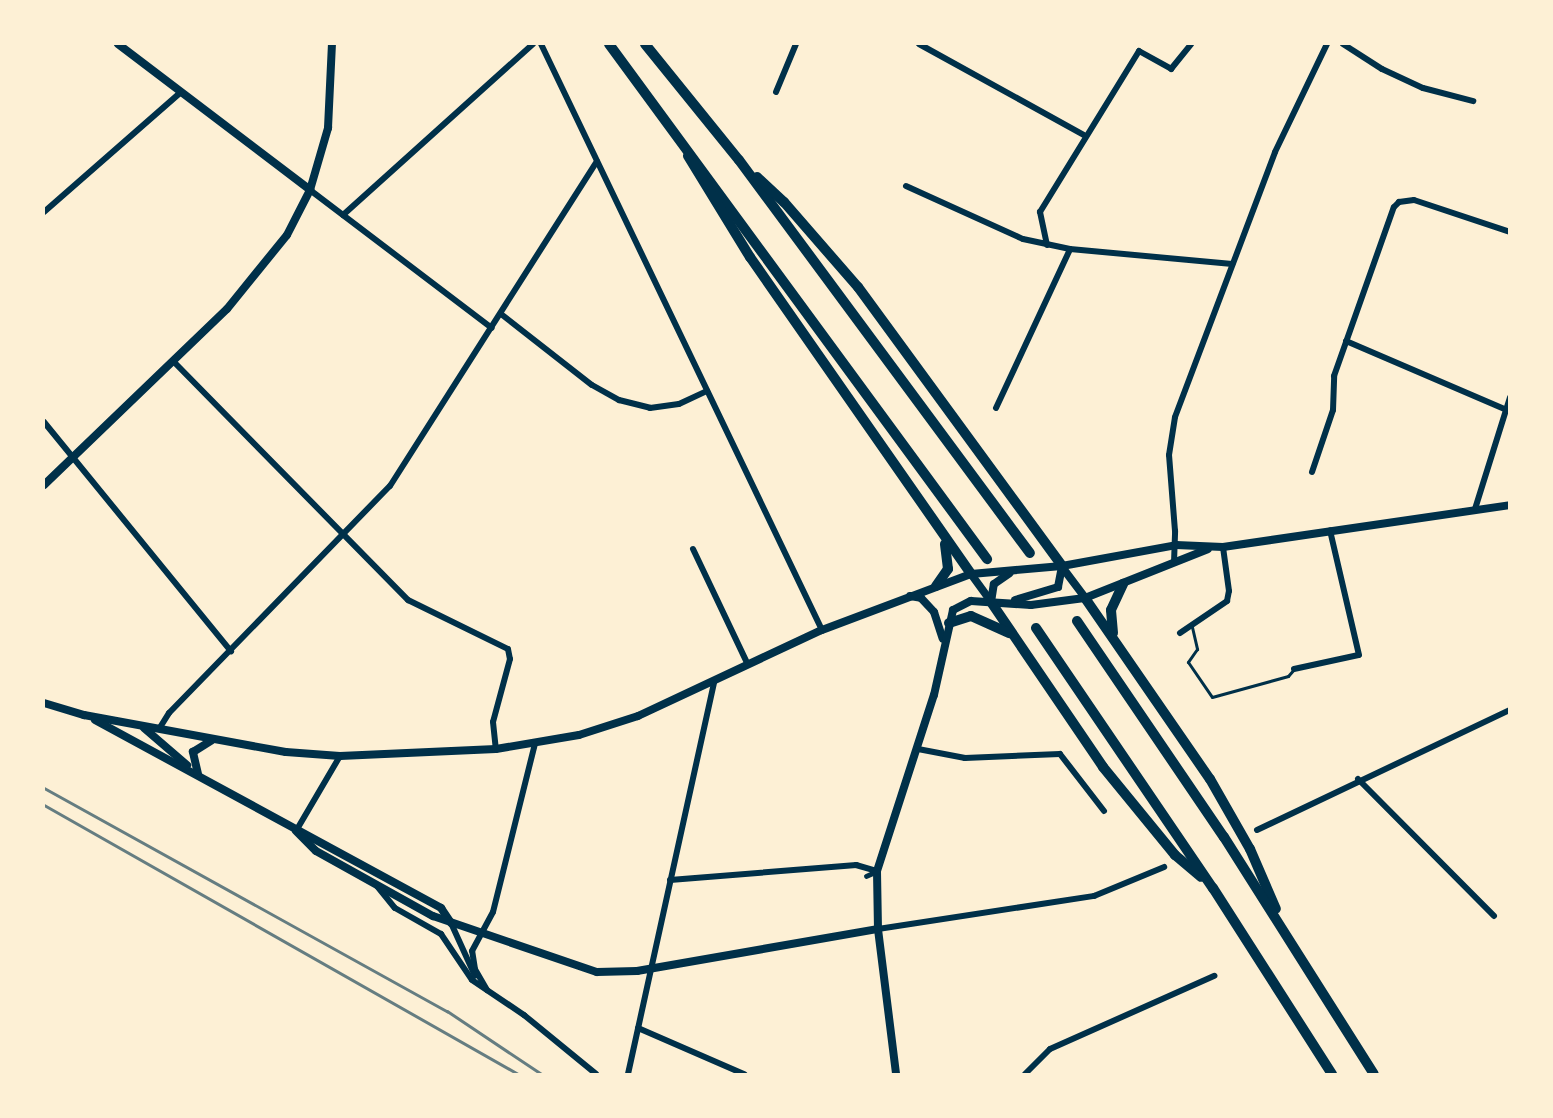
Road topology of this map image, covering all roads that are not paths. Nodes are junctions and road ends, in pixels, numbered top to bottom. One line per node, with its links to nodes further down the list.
1 (118, 44): 12 (street)
2 (332, 44): 20 (main road)
3 (533, 44): 22 (street)
4 (541, 44): 18 (street)
5 (609, 44): 15 (highway)
6 (645, 44): 17 (highway)
7 (796, 44): 13 (street)
8 (919, 44): 16 (street)
9 (1327, 44): 26 (street)
10 (1343, 44): 14 (street)
11 (1190, 46): 16 (street)
12 (181, 92): 20 (street); 21 (street)
13 (776, 92)
14 (1473, 101)
15 (668, 119): 41 (highway); 49 (highway)
16 (1084, 135): 24 (street)
17 (739, 160): 48 (highway); 51 (highway)
18 (597, 161): 27 (street); 31 (street)
19 (906, 186): 24 (street)
20 (310, 190): 22 (street); 30 (main road)
21 (44, 212)
22 (343, 215): 28 (street)
23 (1509, 232): 29 (street)
24 (1047, 245): 25 (street)
25 (1070, 249): 26 (street); 33 (street)
26 (1232, 264): 44 (street)
27 (501, 314): 28 (street); 31 (street)
28 (492, 328): 43 (street)
29 (1346, 341): 34 (street); 37 (street)
30 (174, 362): 36 (main road); 43 (street)
31 (706, 391): 64 (street)
32 (1509, 397): 34 (street)
33 (996, 408)
34 (1505, 409): 40 (street)
35 (44, 422): 36 (street)
36 (74, 458): 38 (main road); 69 (street)
37 (1312, 472)
38 (44, 485)
39 (1509, 505): 40 (main road)
40 (1475, 509): 42 (main road)
41 (935, 522): 53 (highway); 55 (highway)
42 (1330, 530): 45 (main road); 71 (street)
43 (345, 535): 69 (street); 79 (street)
44 (1176, 545): 46 (main road); 50 (street); 51 (main road)
45 (1223, 547): 46 (main road); 62 (street)
46 (1212, 548): 50 (main road)
47 (693, 549): 70 (street)
48 (1030, 553)
49 (987, 559)
50 (1173, 563): 54 (main road)
51 (1062, 566): 52 (main road); 57 (main road); 58 (main road)
52 (1013, 572): 53 (main road); 59 (main road)
53 (970, 574): 55 (main road); 59 (main road)
54 (1123, 584): 57 (main road); 67 (highway)
55 (936, 586): 56 (main road)
56 (907, 596): 64 (main road); 68 (main road)
57 (1085, 598): 58 (main road); 67 (highway)
58 (1012, 601): 59 (main road)
59 (990, 602): 61 (main road); 66 (highway)
60 (1077, 621): 99 (highway)
61 (949, 623): 66 (highway); 68 (main road)
62 (1192, 625): 65 (street); 71 (lane)
63 (1036, 628): 92 (highway)
64 (822, 630): 70 (main road)
65 (1180, 633)
66 (1016, 638): 92 (highway)
67 (1118, 644): 99 (highway)
68 (944, 648): 80 (main road)
69 (231, 651): 76 (street)
70 (748, 666): 72 (main road)
71 (1294, 669)
72 (714, 682): 78 (main road); 90 (street)
73 (44, 703): 75 (main road)
74 (1509, 710): 83 (street)
75 (84, 715): 76 (main road); 82 (main road)
76 (157, 733): 77 (main road); 82 (main road)
77 (215, 740): 81 (main road); 82 (main road)
78 (535, 743): 79 (main road); 98 (street)
79 (496, 749): 81 (main road)
80 (918, 749): 84 (street); 88 (main road)
81 (340, 756): 86 (street)
82 (198, 775): 86 (main road)
83 (1358, 779): 85 (street); 93 (street)
84 (1104, 811)
85 (1257, 830)
86 (296, 831): 91 (main road); 95 (main road)
87 (1164, 867): 96 (street)
88 (877, 871): 89 (street); 90 (street); 96 (main road)
89 (866, 876)
90 (670, 880): 100 (street)
91 (375, 884): 95 (main road); 102 (street)
92 (1213, 888): 109 (highway)
93 (1494, 916)
94 (858, 922): 97 (street)
95 (452, 923): 98 (main road); 102 (street)
96 (878, 929): 97 (main road); 107 (street)
97 (860, 932): 100 (main road)
98 (481, 933): 100 (main road); 102 (street)
99 (1290, 940): 110 (highway)
100 (651, 969): 103 (street)
101 (1214, 976): 108 (street)
102 (487, 990): 104 (street)
103 (638, 1028): 105 (street); 106 (street)
104 (596, 1074)
105 (627, 1074)
106 (744, 1074)
107 (896, 1074)
108 (1025, 1074)
109 (1332, 1074)
110 (1374, 1074)

